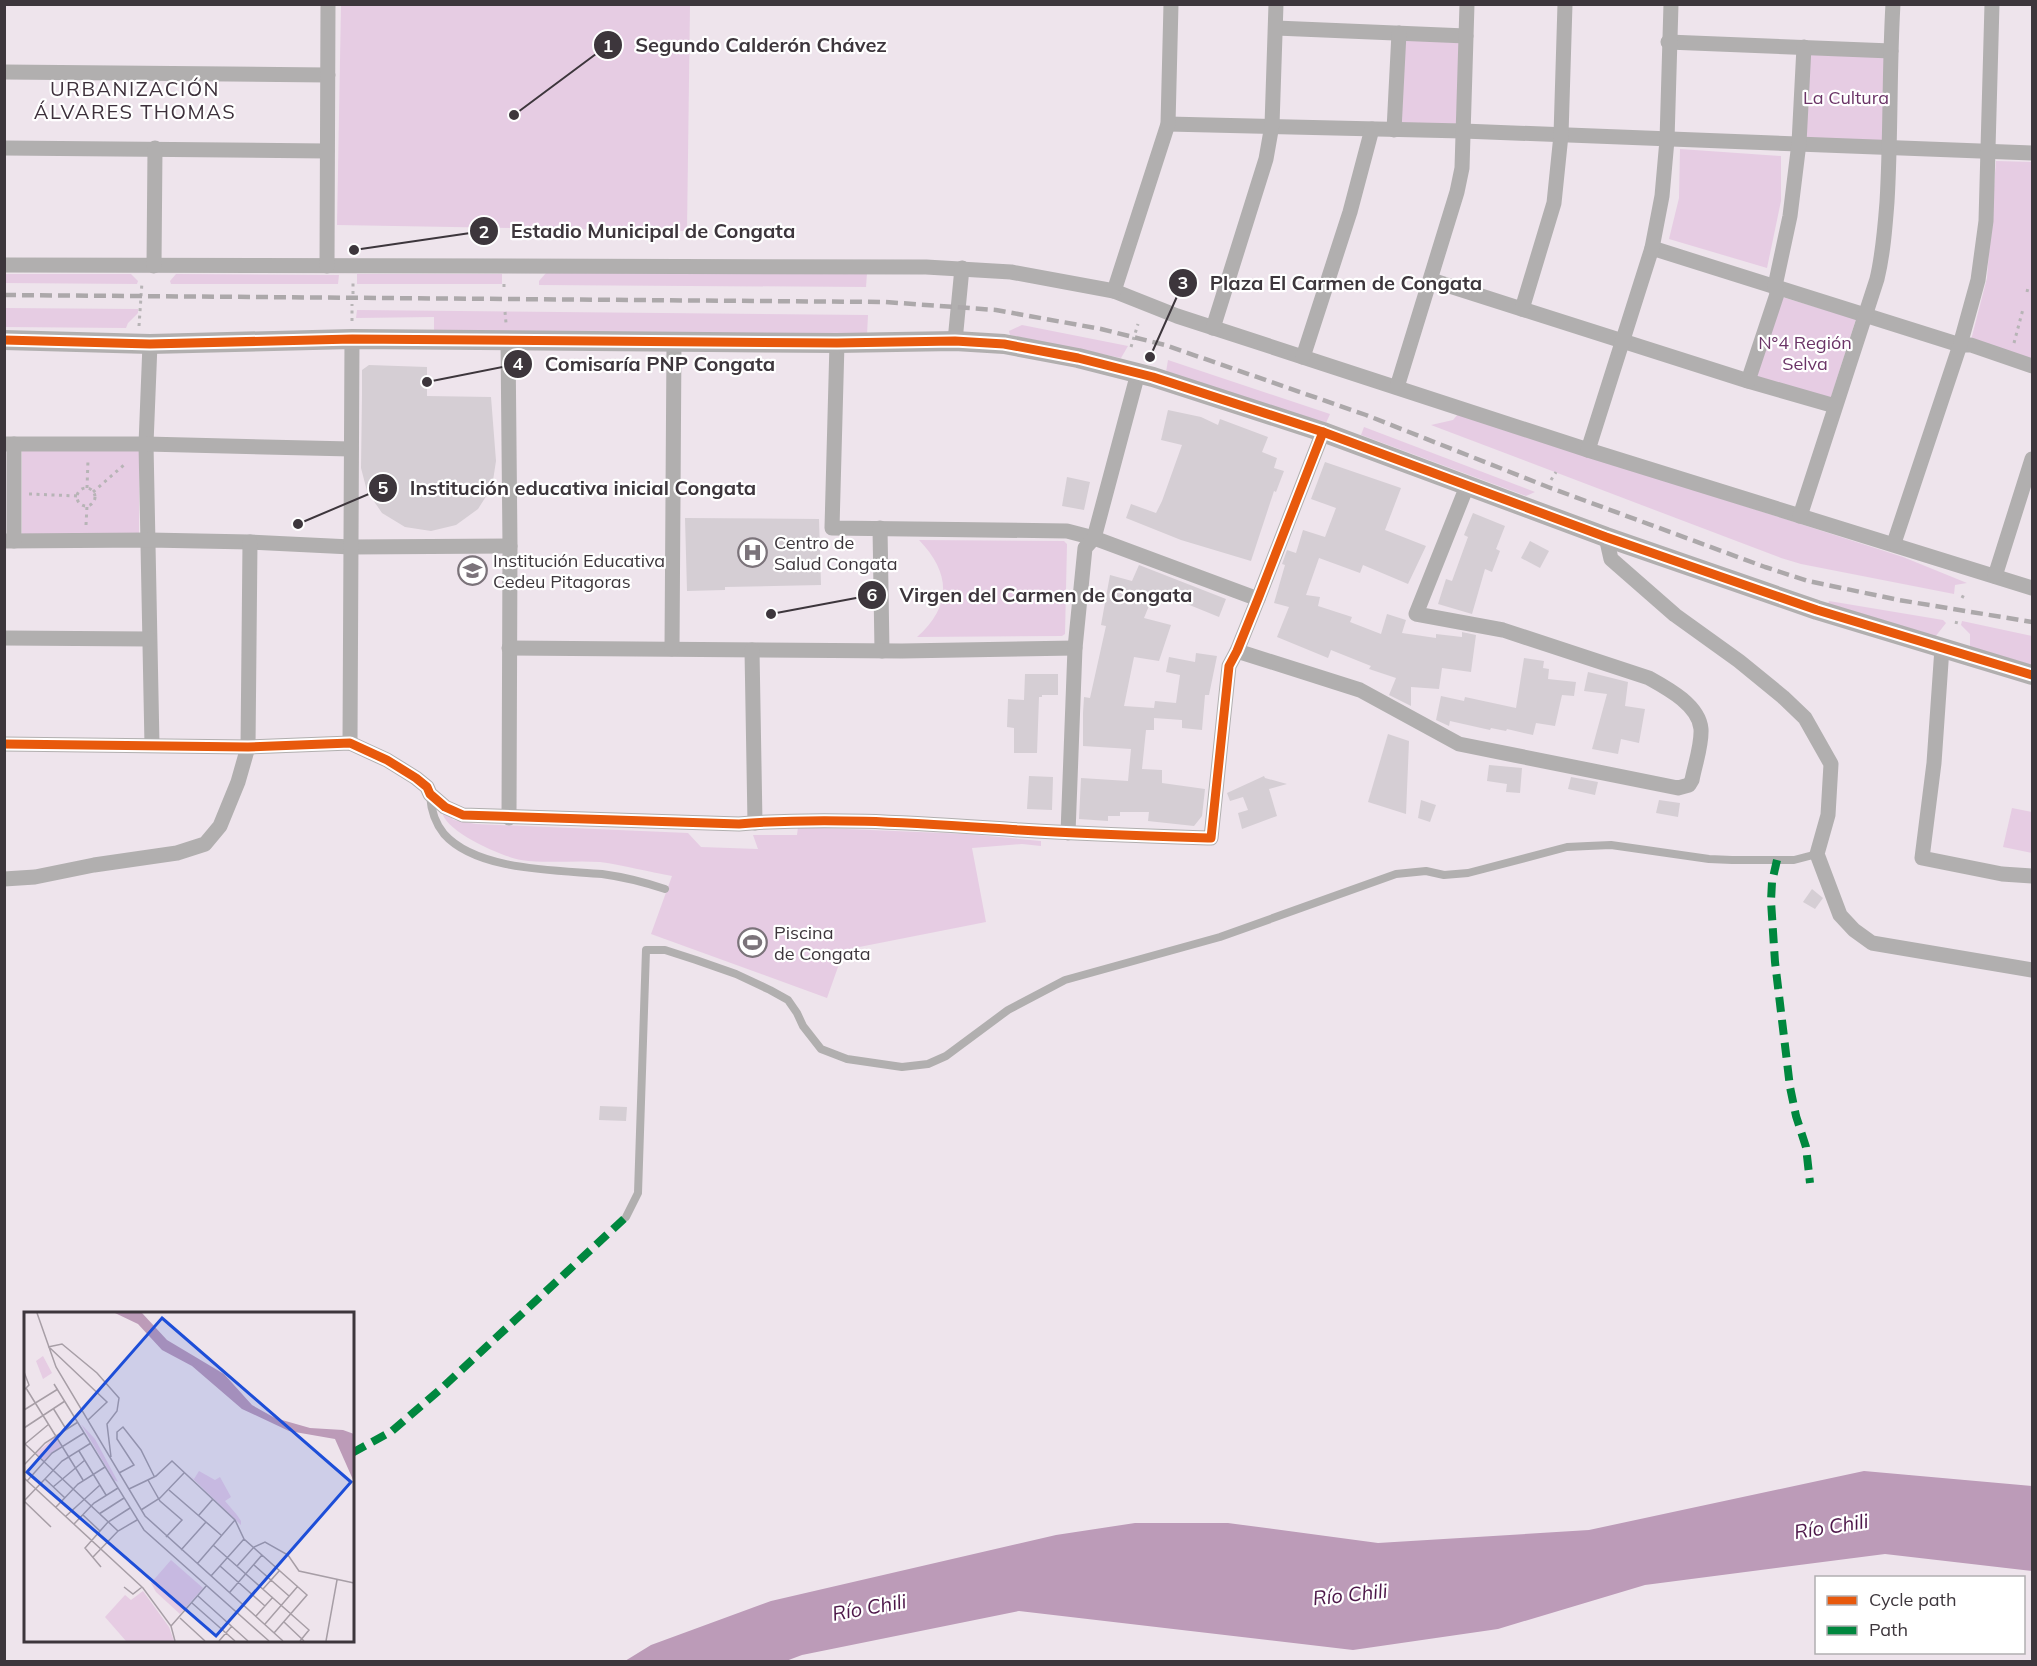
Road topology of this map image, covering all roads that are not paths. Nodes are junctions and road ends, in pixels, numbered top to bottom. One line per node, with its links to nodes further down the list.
1 (328, 4): 16 (street)
2 (1172, 4): 17 (street)
3 (1276, 4): 9 (street)
4 (1467, 4): 11 (street)
5 (1565, 4): 22 (street)
6 (1671, 4): 12 (street)
7 (1893, 4): 14 (street)
8 (1992, 4): 29 (street)
9 (1276, 28): 10 (street); 18 (street)
10 (1399, 33): 11 (street); 20 (street)
11 (1466, 36): 21 (street)
12 (1668, 42): 13 (street); 23 (street)
13 (1804, 47): 14 (street); 24 (street)
14 (1891, 51): 27 (street)
15 (4, 72): 16 (street)
16 (328, 75): 28 (street)
17 (1168, 124): 18 (street); 38 (street)
18 (1272, 125): 19 (street); 41 (street)
19 (1372, 129): 20 (street); 51 (street)
20 (1394, 130): 21 (street)
21 (1463, 131): 22 (street); 36 (street)
22 (1561, 135): 23 (street); 39 (street)
23 (1667, 140): 24 (street); 31 (street)
24 (1799, 143): 27 (street); 37 (street)
25 (4, 148): 26 (street)
26 (155, 148): 28 (street); 35 (street)
27 (1890, 148): 29 (street); 40 (street)
28 (327, 151): 33 (street)
29 (1988, 152): 30 (street); 50 (street)
30 (2032, 153)
31 (1652, 248): 37 (street); 46 (street)
32 (4, 266): 35 (street)
33 (327, 266): 34 (street); 35 (street)
34 (962, 268): 38 (street); 45 (street)
35 (148, 270)
36 (1431, 280): 39 (street); 55 (street)
37 (1775, 286): 40 (street); 54 (street)
38 (1113, 291): 41 (street)
39 (1521, 309): 46 (street)
40 (1864, 314): 50 (street); 56 (street)
41 (1213, 328): 51 (street)
42 (352, 330): 43 (street); 49 (street); 60 (street)
43 (507, 333): 47 (street); 72 (street)
44 (4, 340): 49 (street)
45 (954, 341): 48 (street); 53 (street)
46 (1623, 341): 54 (street); 61 (street)
47 (674, 342): 48 (street); 82 (street)
48 (837, 343): 65 (street)
49 (150, 344): 59 (street)
50 (1960, 345): 52 (street); 71 (street)
51 (1303, 357): 55 (street)
52 (2032, 366)
53 (1138, 373): 57 (street); 67 (street)
54 (1748, 381): 56 (street)
55 (1396, 387): 61 (street)
56 (1835, 406): 64 (street)
57 (1323, 432): 63 (street); 76 (street)
58 (9, 444): 59 (street); 69 (street)
59 (146, 444): 60 (street); 68 (street)
60 (351, 448): 73 (street)
61 (1588, 450): 64 (street)
62 (2031, 466): 74 (street)
63 (1467, 486): 66 (street); 85 (street)
64 (1800, 516): 71 (street)
65 (880, 528): 67 (street); 84 (street)
66 (1606, 537): 81 (street); 95 (street)
67 (1094, 538): 76 (street); 80 (street)
68 (149, 540): 69 (street); 70 (street); 78 (street)
69 (9, 541)
70 (250, 542): 73 (street); 90 (street)
71 (1894, 543): 74 (street)
72 (510, 546): 73 (street); 79 (street)
73 (351, 547): 87 (street)
74 (1995, 576): 75 (street)
75 (2032, 588)
76 (1258, 599): 85 (street)
77 (4, 638): 78 (street)
78 (149, 639): 89 (street)
79 (509, 648): 82 (street); 92 (street)
80 (1075, 648): 84 (street); 94 (street)
81 (1941, 648): 86 (street); 96 (street)
82 (672, 650): 83 (street)
83 (753, 650): 84 (street); 93 (street)
84 (882, 651)
85 (1237, 651): 94 (street)
86 (2032, 675)
87 (350, 743): 90 (street); 91 (street)
88 (4, 744): 89 (street)
89 (152, 745): 90 (street)
90 (248, 747): 97 (street)
91 (430, 794): 92 (street); 98 (lane)
92 (509, 818): 93 (street)
93 (755, 823): 94 (street)
94 (1068, 833)
95 (1817, 854): 99 (street); 100 (lane)
96 (2032, 876)
97 (4, 879)
98 (665, 889)
99 (2032, 970)
100 (626, 1217)

